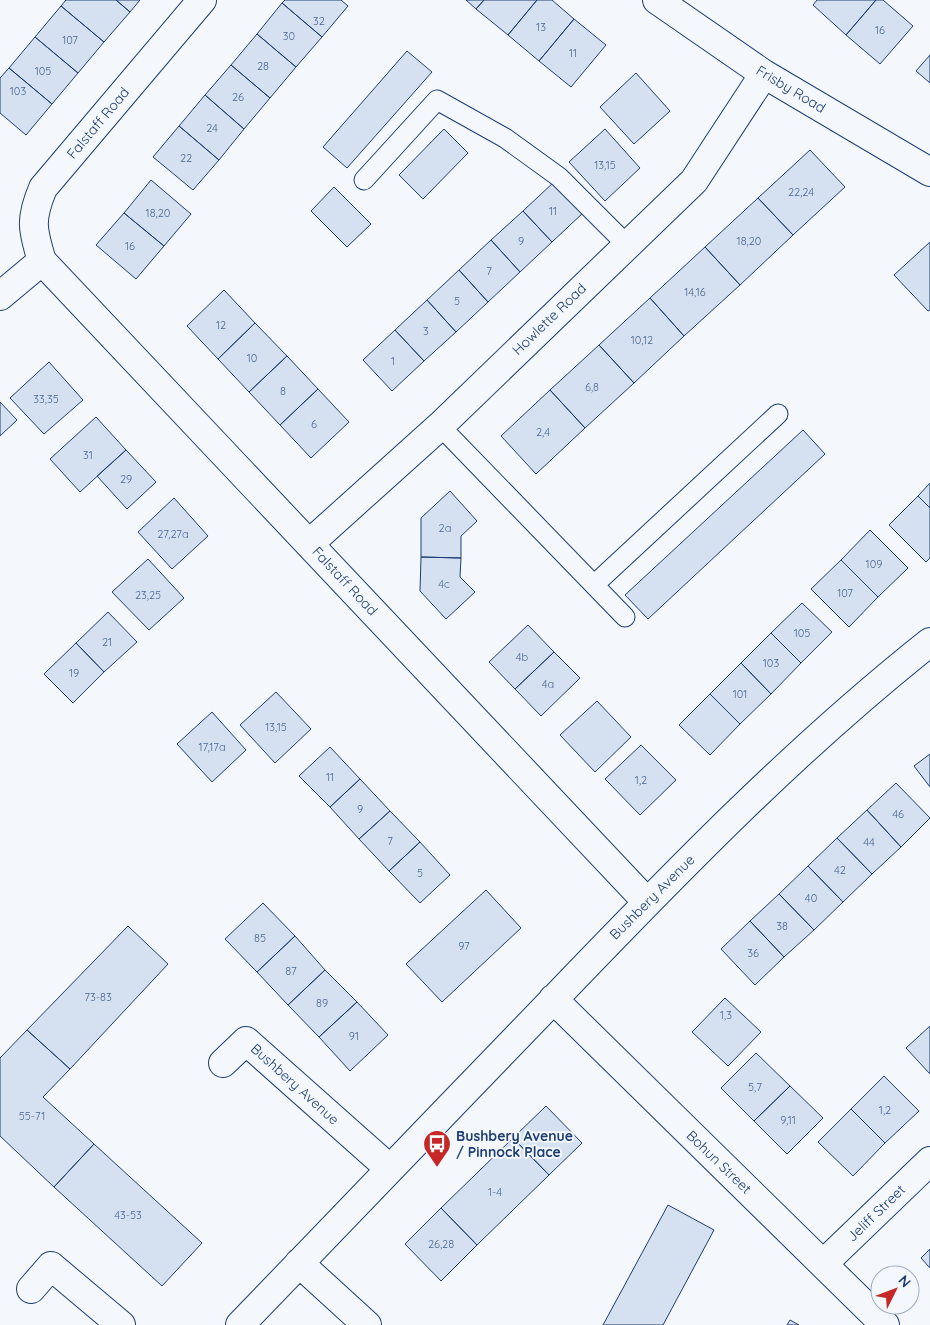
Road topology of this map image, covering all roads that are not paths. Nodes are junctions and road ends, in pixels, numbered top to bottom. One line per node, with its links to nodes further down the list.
1 (202, 0): 7 (street, Falstaff Road)
2 (657, 0): 3 (street, Frisby Road)
3 (764, 74): 4 (street, Frisby Road); 6 (street, Howlette Road)
4 (930, 172)
5 (364, 180): 6 (lane)
6 (626, 244): 10 (street, Howlette Road)
7 (42, 261): 8 (street); 11 (street, Falstaff Road)
8 (0, 296)
9 (778, 414): 12 (lane)
10 (440, 426): 11 (street, Howlette Road); 12 (lane)
11 (310, 543): 15 (street, Falstaff Road)
12 (595, 584): 13 (lane)
13 (625, 616)
14 (930, 642): 15 (street, Bushbery Avenue)
15 (647, 902): 16 (street, Bushbery Avenue)
16 (553, 999): 19 (street, Bushbery Avenue); 21 (street, Bohun Street)
17 (223, 1063): 19 (street, Bushbery Avenue)
18 (930, 1161): 21 (street, Jeliff Street)
19 (390, 1169): 20 (street, Bushbery Avenue)
20 (299, 1263): 24 (street, Bushbery Avenue); 25 (street)
21 (823, 1264): 26 (street, Bohun Street)
22 (31, 1289): 23 (street)
23 (121, 1325)
24 (240, 1325)
25 (367, 1325)
26 (885, 1325)

